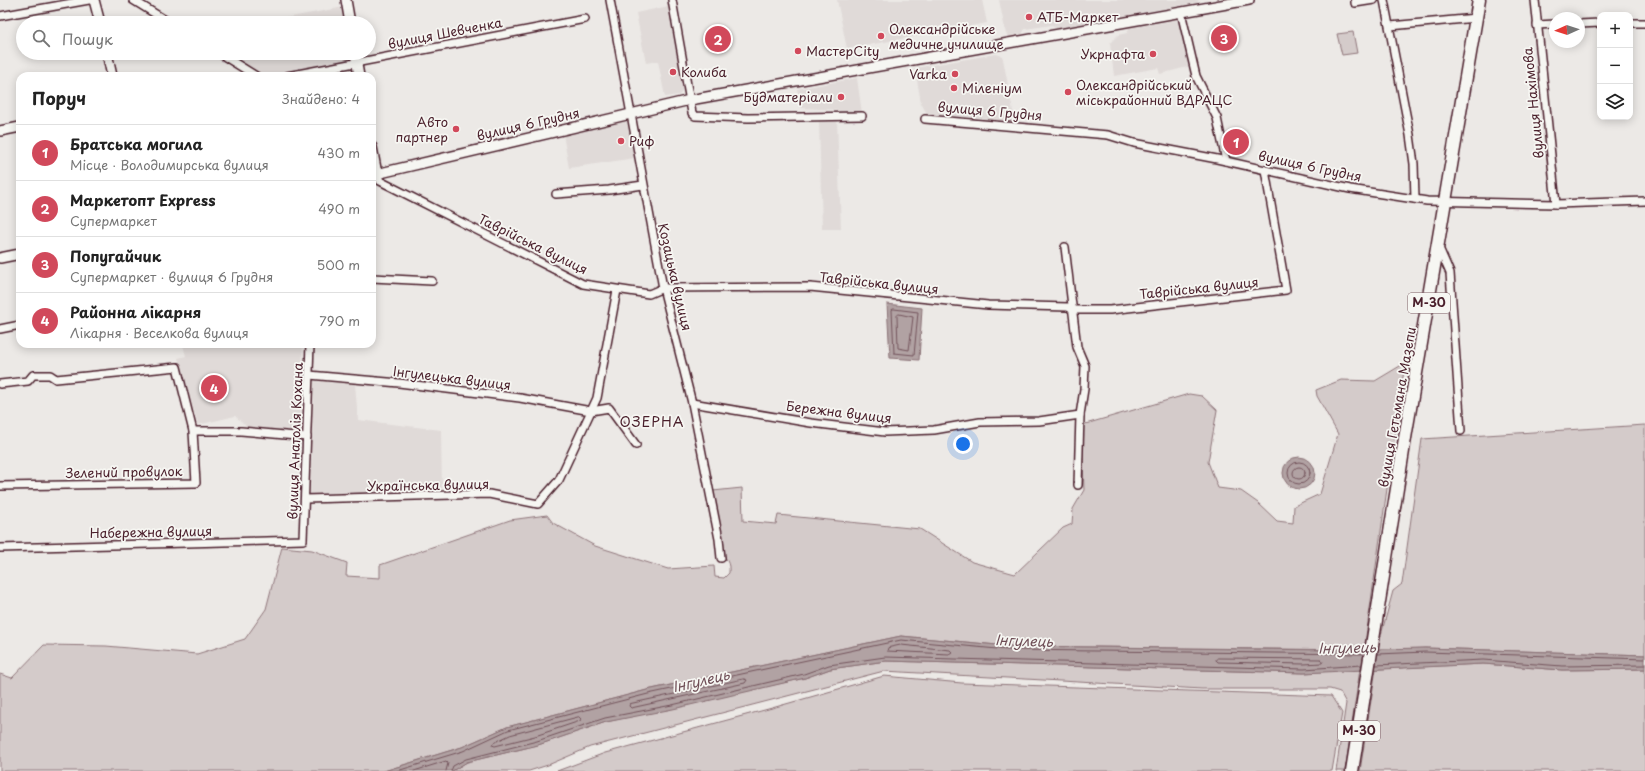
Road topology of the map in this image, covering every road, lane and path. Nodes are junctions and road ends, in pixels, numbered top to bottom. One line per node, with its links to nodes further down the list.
1 (89, 0): 13 (street)
2 (94, 0): 16 (street)
3 (133, 0): 17 (street)
4 (346, 0): 18 (street)
5 (610, 0): 39 (street, Козацька вулиця)
6 (672, 0): 38 (street)
7 (1249, 0): 14 (street, вулиця 6 Грудня)
8 (1355, 0): 9 (street)
9 (1374, 0)
10 (1384, 0): 27 (street)
11 (1479, 0): 19 (highway, вулиця Гетьмана Мазепи / М-30)
12 (1535, 0): 26 (street, вулиця Нахімова)
13 (63, 2): 15 (street)
14 (1181, 12): 38 (street, вулиця 6 Грудня); 44 (street)
15 (0, 16)
16 (98, 16)
17 (159, 16)
18 (349, 16)
19 (1476, 18): 27 (street); 52 (highway, вулиця Гетьмана Мазепи / М-30)
20 (585, 19): 28 (street, вулиця Шевченка)
21 (1597, 23): 25 (street)
22 (1633, 23): 23 (street)
23 (1645, 23)
24 (1549, 24): 26 (street)
25 (1585, 24)
26 (1537, 25): 53 (street, вулиця Нахімова)
27 (1390, 26): 50 (street)
28 (376, 59)
29 (108, 60): 34 (street)
30 (230, 60): 35 (street)
31 (356, 60): 33 (street)
32 (372, 60): 33 (street, вулиця Шевченка)
33 (356, 63): 36 (street, вулиця Шевченка); 37 (street)
34 (111, 72)
35 (250, 72)
36 (308, 72)
37 (358, 72)
38 (690, 100): 39 (street, вулиця 6 Грудня); 40 (street)
39 (630, 113): 46 (street, вулиця 6 Грудня); 48 (street, Козацька вулиця)
40 (862, 116)
41 (925, 119): 44 (street, вулиця 6 Грудня)
42 (16, 128): 43 (street)
43 (0, 131)
44 (1226, 161): 45 (street, вулиця 6 Грудня)
45 (1265, 170): 50 (street, вулиця 6 Грудня); 62 (street, Таврійська вулиця)
46 (376, 174)
47 (376, 176): 61 (street, Таврійська вулиця)
48 (643, 185): 49 (street); 60 (street, Козацька вулиця)
49 (556, 194)
50 (1415, 199): 52 (street, вулиця 6 Грудня)
51 (1645, 201): 53 (street, вулиця 6 Грудня)
52 (1446, 202): 53 (street, вулиця 6 Грудня); 55 (highway, вулиця Гетьмана Мазепи / М-30)
53 (1556, 204)
54 (1065, 247): 62 (street)
55 (1439, 248): 72 (street); 81 (highway, вулиця Гетьмана Мазепи / М-30)
56 (16, 255): 57 (street)
57 (0, 258)
58 (376, 278): 59 (street)
59 (432, 281)
60 (663, 288): 61 (street, Таврійська вулиця); 62 (street, Таврійська вулиця); 68 (street, Козацька вулиця)
61 (617, 290): 69 (street, Українська вулиця)
62 (1073, 310): 70 (street)
63 (16, 325): 64 (street)
64 (0, 329)
65 (310, 348): 66 (street, вулиця Анатолія Кохана)
66 (309, 375): 69 (street, Інгулецька вулиця); 73 (street, вулиця Анатолія Кохана)
67 (0, 384): 71 (street)
68 (692, 403): 70 (street, Бережна вулиця); 80 (street, Козацька вулиця)
69 (591, 411): 74 (street); 77 (street, Українська вулиця)
70 (1080, 415): 75 (street)
71 (193, 431): 73 (street); 76 (street, Зелений провулок)
72 (1461, 431)
73 (307, 437): 77 (street, вулиця Анатолія Кохана)
74 (636, 445)
75 (1078, 485)
76 (0, 486)
77 (305, 499): 78 (street, вулиця Анатолія Кохана)
78 (303, 540): 79 (street, Набережна вулиця)
79 (0, 548)
80 (721, 558)
81 (1352, 771)

